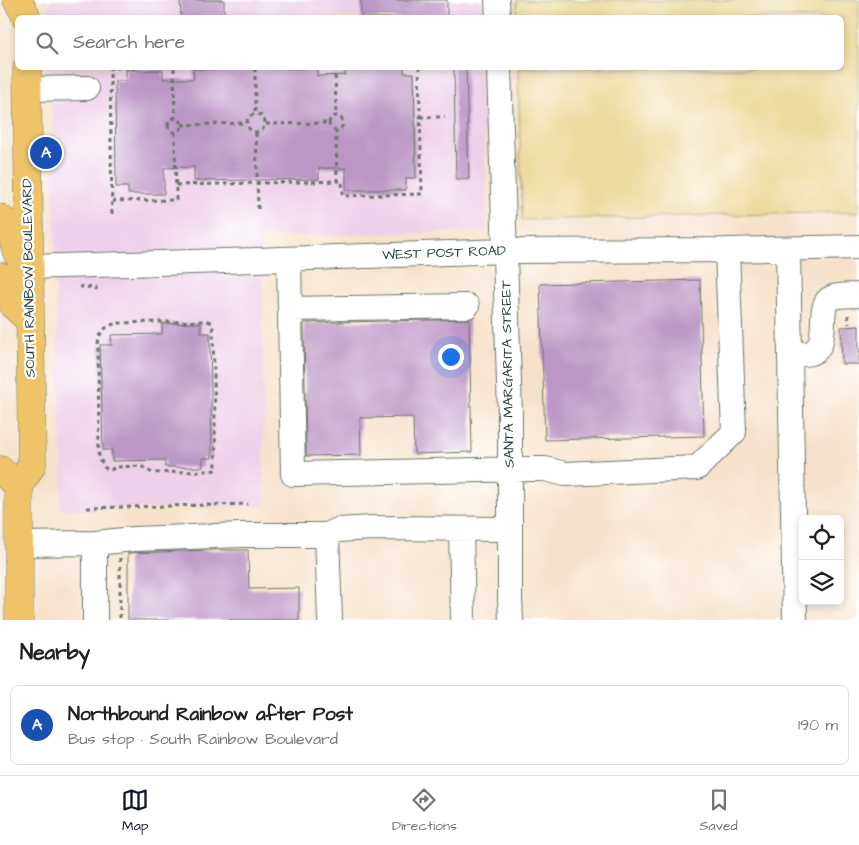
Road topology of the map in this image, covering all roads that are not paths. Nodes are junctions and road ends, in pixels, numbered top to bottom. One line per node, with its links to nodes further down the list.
1 (17, 0): 3 (main road)
2 (497, 0): 4 (street)
3 (26, 15)
4 (498, 15)
5 (499, 70): 12 (street, SANTA MARGARITA STREET)
6 (27, 78): 7 (street); 14 (main road, SOUTH RAINBOW BOULEVARD)
7 (87, 88)
8 (0, 218): 14 (main road)
9 (859, 247): 10 (street, WEST POST ROAD)
10 (788, 248): 11 (street, WEST POST ROAD); 20 (street)
11 (728, 250): 12 (street, WEST POST ROAD); 21 (street)
12 (506, 251): 13 (street, WEST POST ROAD); 21 (street, SANTA MARGARITA STREET)
13 (288, 259): 14 (street, WEST POST ROAD); 18 (street)
14 (29, 267): 19 (main road, SOUTH RAINBOW BOULEVARD)
15 (0, 276): 19 (main road)
16 (859, 295): 20 (street)
17 (467, 306): 18 (street)
18 (290, 309): 21 (street)
19 (30, 322): 22 (main road, SOUTH RAINBOW BOULEVARD)
20 (790, 354): 33 (street)
21 (510, 469): 24 (street, SANTA MARGARITA STREET)
22 (10, 478): 27 (main road, SOUTH RAINBOW BOULEVARD)
23 (461, 529): 24 (street); 25 (street); 31 (street)
24 (510, 529): 32 (street, SANTA MARGARITA STREET)
25 (327, 535): 26 (street); 30 (street)
26 (95, 543): 27 (street); 29 (street)
27 (19, 544): 28 (main road, SOUTH RAINBOW BOULEVARD)
28 (19, 620)
29 (95, 620)
30 (330, 620)
31 (463, 620)
32 (511, 620)
33 (795, 620)

